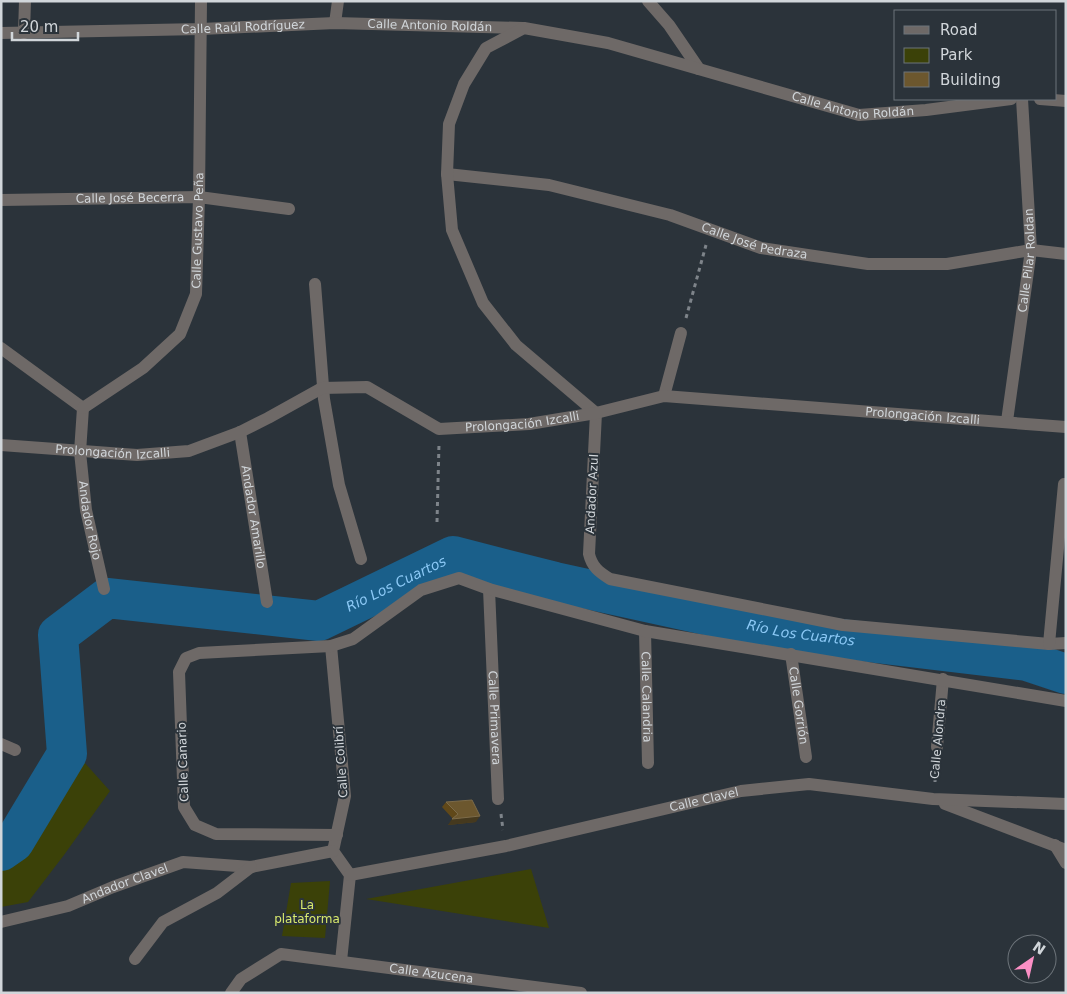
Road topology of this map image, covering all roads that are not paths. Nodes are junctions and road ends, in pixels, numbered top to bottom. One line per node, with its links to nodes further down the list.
1 (25, 1): 8 (street)
2 (201, 1): 7 (street, Calle Gustavo Peña)
3 (338, 1): 5 (street)
4 (648, 1): 10 (street)
5 (335, 23): 6 (street, Calle Antonio Roldán); 7 (street, Calle Raúl Rodríguez)
6 (524, 28): 10 (street, Calle Antonio Roldán); 15 (street, Calle Antonio Roldán)
7 (201, 29): 8 (street, Calle Raúl Rodríguez); 16 (street, Calle Gustavo Peña)
8 (24, 33): 9 (street, Calle Raúl Rodríguez)
9 (1, 34)
10 (699, 69): 11 (street, Calle Antonio Roldán)
11 (1003, 100)
12 (1022, 100): 19 (street, Calle Pilar Roldan)
13 (1053, 100): 14 (street)
14 (1066, 101)
15 (447, 174): 19 (street, Calle José Pedraza); 27 (street, Calle Antonio Roldán)
16 (199, 197): 17 (street, Calle José Becerra); 18 (street, Calle José Becerra); 26 (street, Calle Gustavo Peña)
17 (1, 200)
18 (289, 209)
19 (1030, 250): 20 (street, Calle José Pedraza); 28 (street, Calle Pilar Roldan)
20 (1066, 254)
21 (315, 284): 24 (street)
22 (681, 334): 25 (street)
23 (1, 348): 26 (street)
24 (322, 388): 27 (street, Prolongación Izcalli); 30 (street, Prolongación Izcalli); 34 (street)
25 (664, 396): 27 (street, Prolongación Izcalli); 28 (street, Prolongación Izcalli)
26 (83, 408): 32 (street, Andador Rojo)
27 (596, 414): 40 (street, Andador Azul)
28 (1008, 421): 29 (street, Prolongación Izcalli)
29 (1066, 427)
30 (240, 432): 32 (street, Prolongación Izcalli); 37 (street, Andador Amarillo)
31 (1, 445): 32 (street, Prolongación Izcalli)
32 (80, 452): 35 (street, Andador Rojo)
33 (1064, 484): 40 (street)
34 (361, 559)
35 (104, 589)
36 (489, 589): 38 (street); 41 (street); 50 (street, Calle Primavera)
37 (267, 602)
38 (645, 631): 42 (street); 49 (street, Calle Calandria)
39 (1066, 643): 40 (street)
40 (1048, 644)
41 (331, 646): 53 (street, Calle Colibrí); 53 (street, Calle Canario)
42 (791, 654): 43 (street); 48 (street, Calle Gorrión)
43 (943, 679): 44 (street); 46 (street, Calle Alondra)
44 (1066, 701)
45 (1, 744): 47 (street)
46 (937, 748)
47 (15, 750)
48 (806, 757)
49 (648, 763)
50 (498, 799)
51 (933, 800): 52 (street, Calle Clavel); 54 (street); 58 (street, Calle Clavel)
52 (1066, 804)
53 (337, 835): 55 (street, Calle Colibrí)
54 (1060, 848): 56 (street)
55 (333, 851): 57 (street, Andador Clavel); 58 (street)
56 (1066, 863)
57 (251, 867): 59 (street, Andador Clavel); 60 (street, Andador Clavel)
58 (350, 875): 61 (street)
59 (1, 922)
60 (135, 959)
61 (341, 962): 62 (street, Calle Azucena); 63 (street, Calle Azucena)
62 (231, 993)
63 (581, 993)

